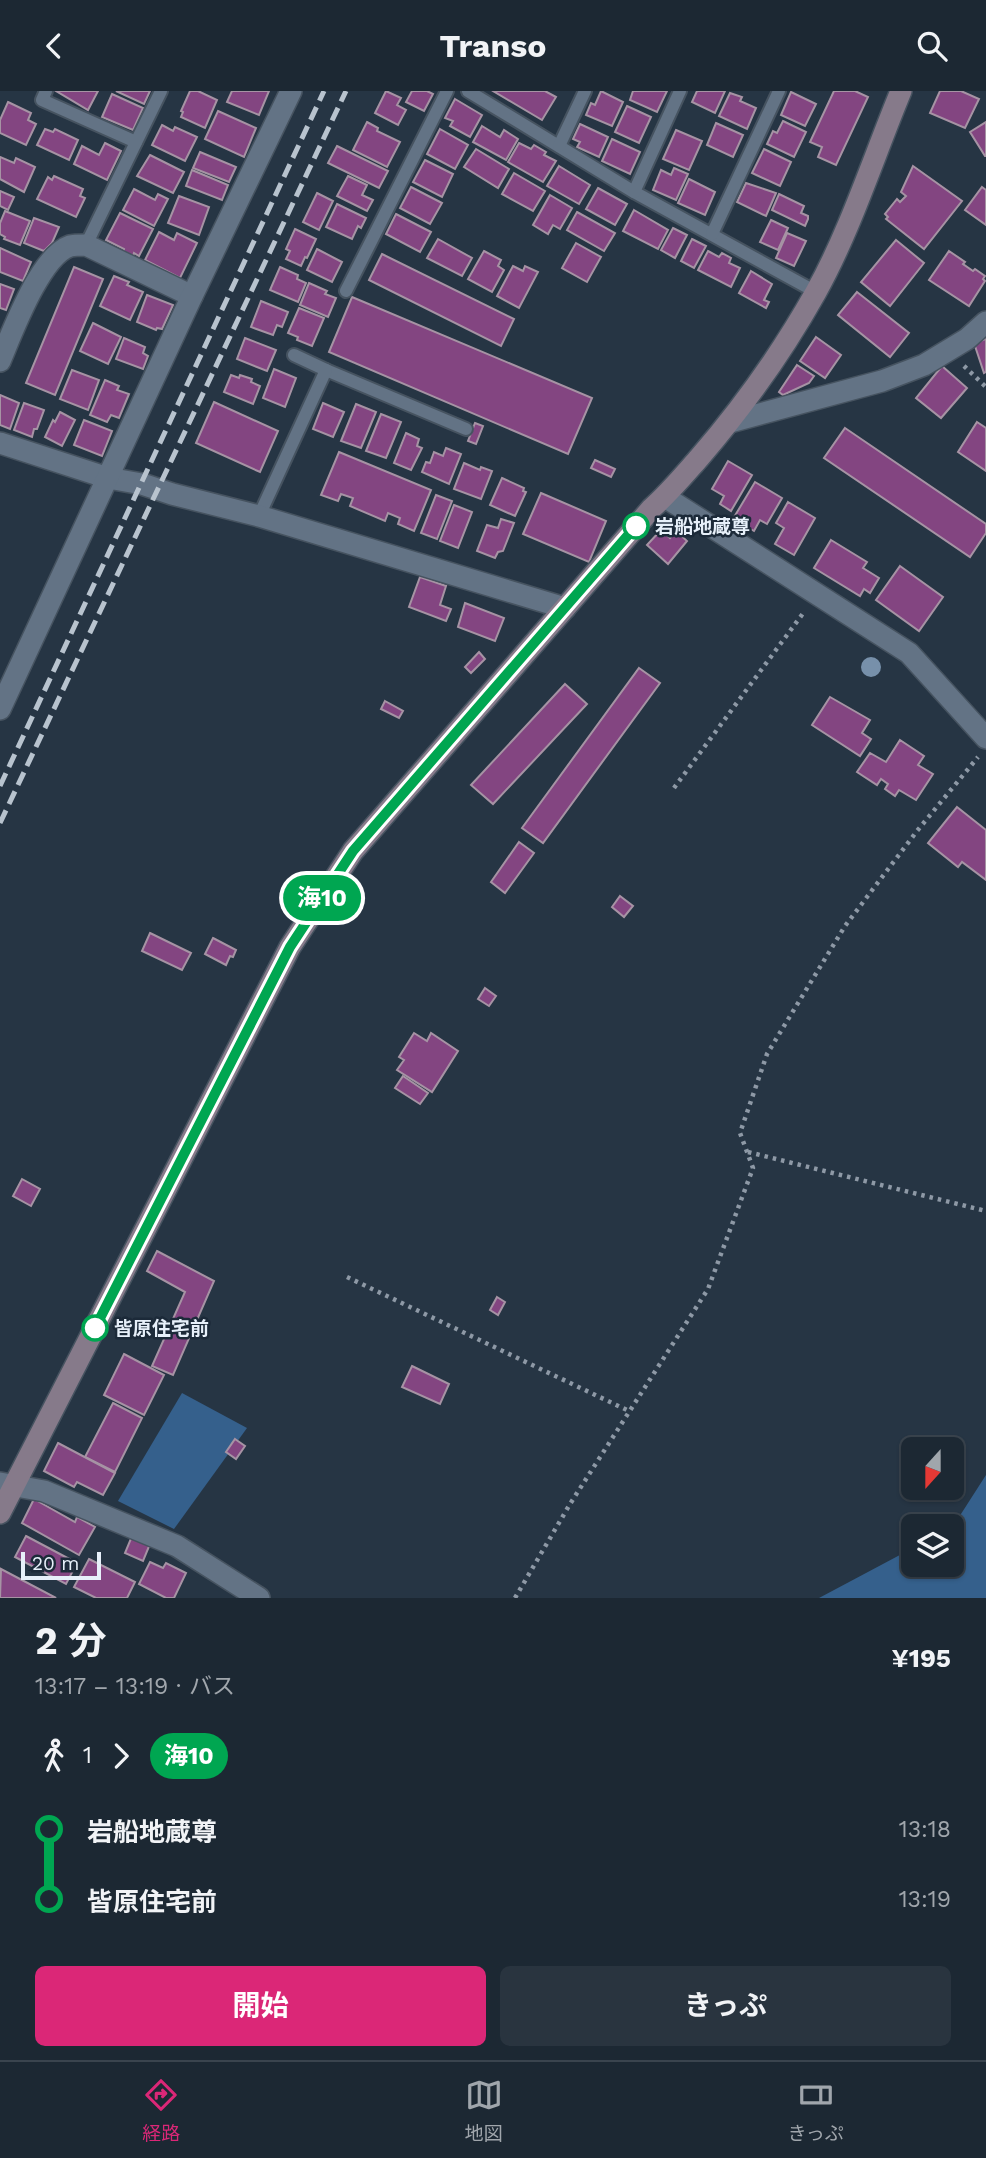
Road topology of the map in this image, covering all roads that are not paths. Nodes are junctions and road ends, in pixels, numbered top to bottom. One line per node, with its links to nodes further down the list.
1 (46, 91): 10 (lane)
2 (161, 91): 10 (lane)
3 (291, 91): 17 (street)
4 (447, 91): 15 (lane)
5 (585, 91): 11 (lane)
6 (680, 91): 12 (lane)
7 (779, 91): 13 (lane)
8 (901, 91): 16 (main road)
9 (472, 92): 11 (lane)
10 (136, 142): 14 (lane)
11 (559, 146): 12 (lane)
12 (634, 192): 13 (lane)
13 (712, 234): 16 (lane)
14 (86, 245): 17 (street); 20 (street)
15 (346, 291)
16 (816, 292): 22 (main road)
17 (192, 296): 25 (street)
18 (986, 322): 22 (street)
19 (294, 355): 21 (lane)
20 (0, 361)
21 (326, 370): 23 (lane); 27 (lane)
22 (730, 422): 26 (main road)
23 (466, 429)
24 (0, 443): 25 (street)
25 (108, 478): 27 (street); 29 (street)
26 (665, 496): 28 (main road); 30 (street)
27 (258, 516): 28 (street)
28 (565, 608): 31 (main road)
29 (1, 703)
30 (986, 738)
31 (7, 1484): 32 (main road); 33 (street)
32 (0, 1513)
33 (259, 1598)

